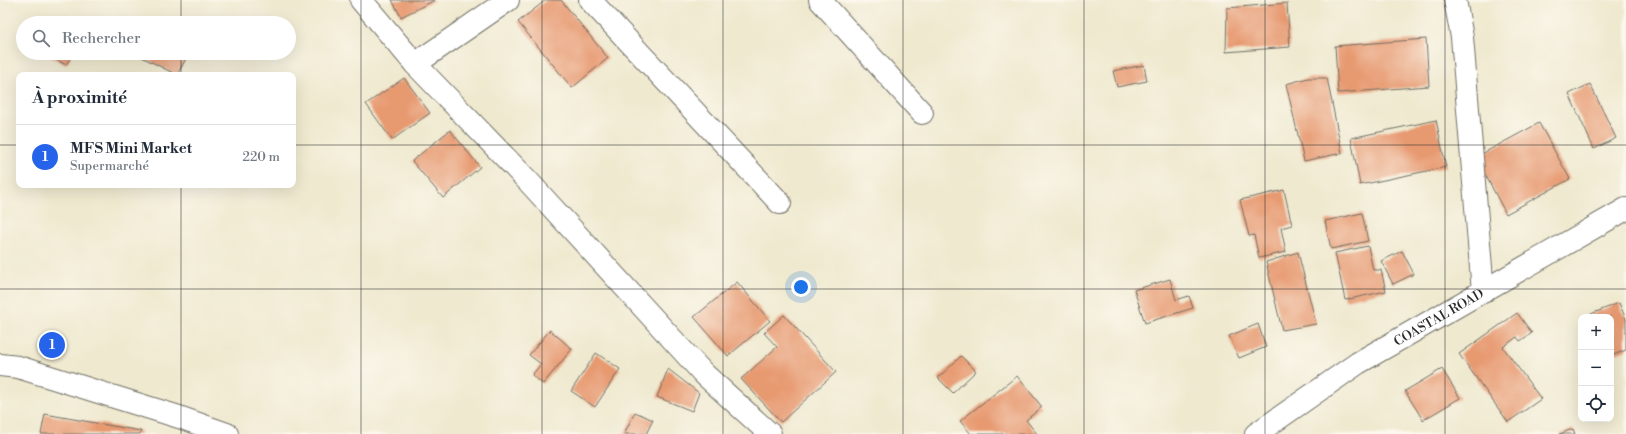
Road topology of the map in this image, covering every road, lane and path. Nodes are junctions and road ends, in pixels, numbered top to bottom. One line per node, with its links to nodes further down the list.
1 (361, 0): 6 (street)
2 (508, 0): 6 (street)
3 (590, 0): 8 (street)
4 (820, 0): 7 (street)
5 (1455, 0): 10 (street)
6 (415, 64): 13 (street)
7 (922, 113)
8 (780, 203)
9 (1626, 209): 10 (street, COASTAL ROAD)
10 (1483, 292): 14 (street, COASTAL ROAD)
11 (0, 365): 12 (street)
12 (227, 434)
13 (770, 434)
14 (1256, 434)

